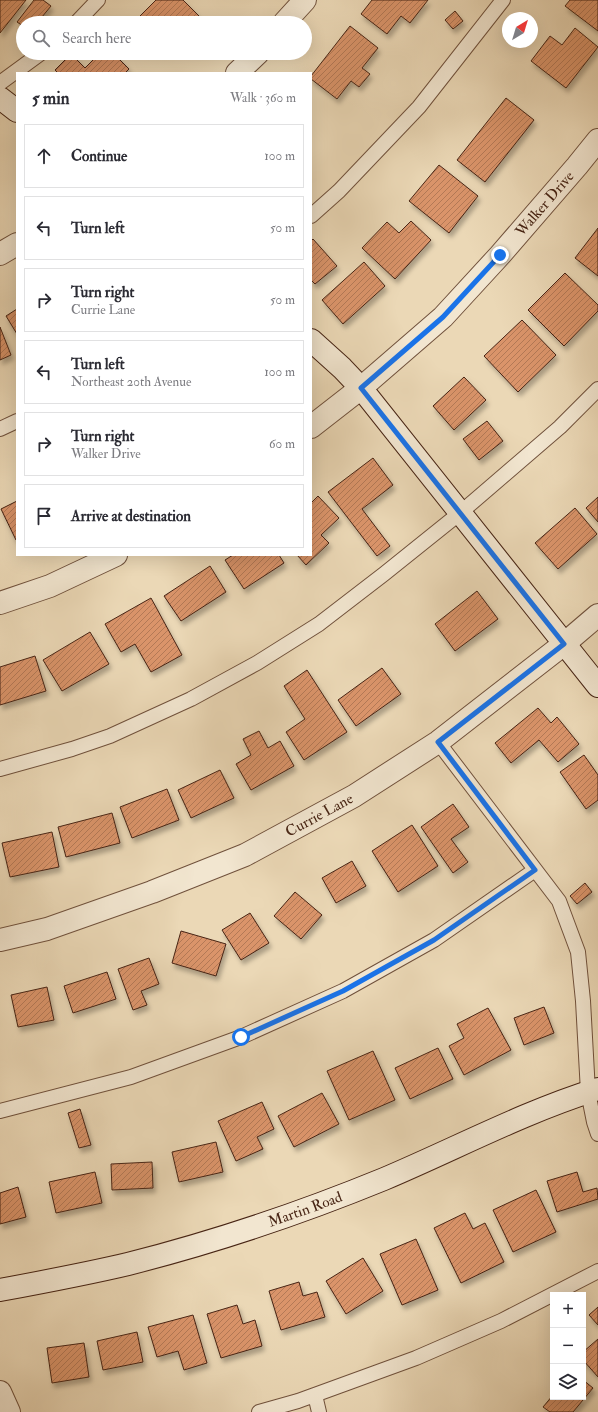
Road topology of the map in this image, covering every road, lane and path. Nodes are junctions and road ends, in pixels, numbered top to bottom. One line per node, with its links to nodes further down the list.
1 (98, 0): 4 (lane)
2 (305, 0): 5 (street)
3 (503, 0): 13 (lane)
4 (83, 16)
5 (290, 16)
6 (31, 60): 9 (lane)
7 (250, 60): 8 (street)
8 (237, 72)
9 (0, 83)
10 (0, 98): 11 (street)
11 (16, 110)
12 (598, 140): 17 (street, Walker Drive)
13 (312, 215)
14 (16, 245): 15 (street)
15 (0, 254)
16 (312, 341): 17 (street)
17 (361, 388): 20 (street, Walker Drive); 22 (street)
18 (598, 389): 22 (lane)
19 (16, 422): 21 (lane)
20 (312, 426)
21 (0, 429)
22 (460, 514): 26 (street); 29 (lane)
23 (114, 556): 24 (street)
24 (0, 603)
25 (598, 615): 26 (street, Currie Lane)
26 (564, 644): 27 (street); 28 (street, Currie Lane)
27 (598, 686)
28 (438, 742): 30 (lane); 31 (street, Currie Lane)
29 (0, 769)
30 (535, 870): 32 (lane); 33 (lane)
31 (0, 940)
32 (593, 1090): 34 (lane); 36 (street, Martin Road)
33 (0, 1111)
34 (598, 1134)
35 (598, 1271): 38 (lane)
36 (0, 1290)
37 (0, 1392): 39 (street)
38 (315, 1395): 40 (lane); 41 (lane)
39 (9, 1412)
40 (259, 1412)
41 (319, 1412)

